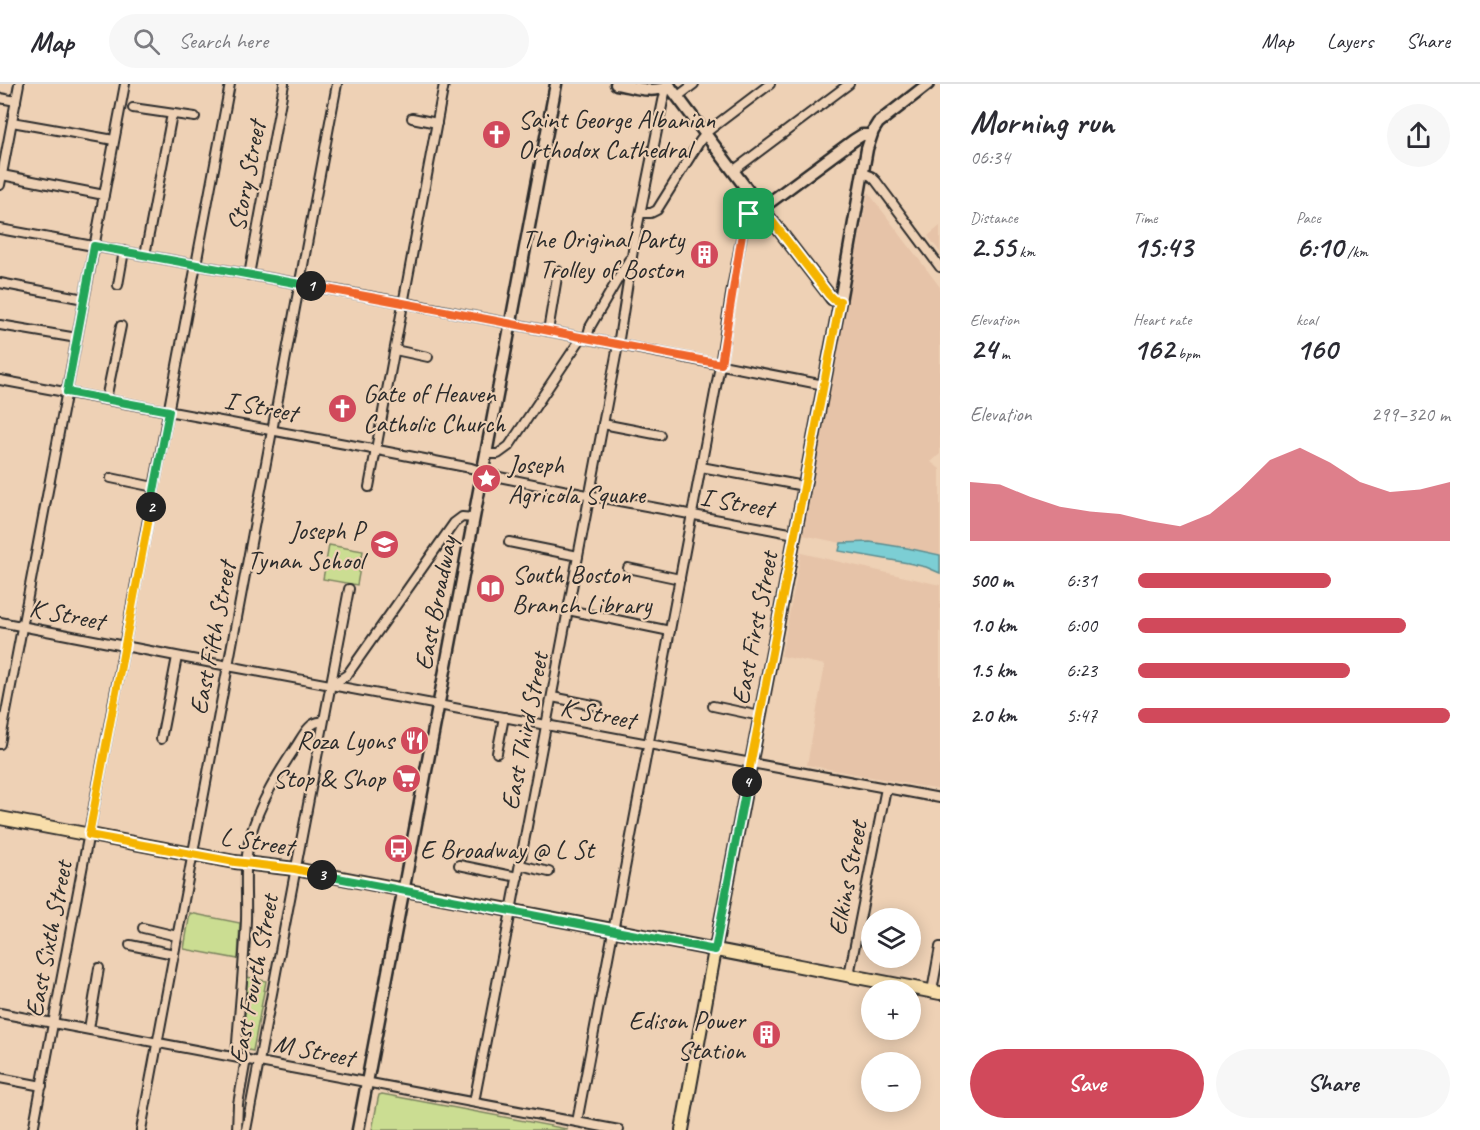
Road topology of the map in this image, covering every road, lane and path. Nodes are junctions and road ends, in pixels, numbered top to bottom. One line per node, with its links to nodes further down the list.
1 (19, 84): 16 (street)
2 (125, 84): 25 (street)
3 (230, 84): 39 (street, East Sixth Street)
4 (284, 84): 42 (street, Story Street)
5 (337, 84): 44 (street, East Fifth Street)
6 (444, 84): 22 (street)
7 (556, 84): 49 (main road, East Broadway)
8 (616, 84): 13 (main road)
9 (694, 84): 14 (street)
10 (770, 84): 23 (street)
11 (849, 84): 27 (street)
12 (928, 84): 24 (main road)
13 (669, 85): 14 (main road); 33 (street, East Third Street)
14 (677, 97): 23 (main road)
15 (0, 98): 16 (street)
16 (16, 101): 21 (street)
17 (133, 108): 18 (street)
18 (172, 114): 19 (street); 38 (street)
19 (195, 117)
20 (412, 118): 22 (street)
21 (12, 122): 25 (street); 26 (street)
22 (437, 123): 48 (street)
23 (705, 134): 27 (main road); 33 (street)
24 (871, 135): 28 (main road, East First Street); 32 (main road)
25 (114, 140): 31 (street)
26 (3, 158): 29 (street)
27 (733, 171): 32 (main road)
28 (862, 173): 40 (street); 47 (main road, East First Street)
29 (2, 175): 30 (street); 31 (street)
30 (0, 185)
31 (104, 195): 36 (street)
32 (760, 206): 47 (main road); 58 (street)
33 (641, 213): 35 (street, East Third Street)
34 (0, 229): 36 (street)
35 (634, 244): 54 (street); 55 (street, East Third Street)
36 (94, 246): 37 (street); 46 (street)
37 (124, 251): 38 (street); 45 (street)
38 (145, 255): 39 (street)
39 (196, 264): 42 (street); 63 (street, East Sixth Street)
40 (940, 267)
41 (558, 271): 52 (street)
42 (249, 275): 44 (street)
43 (0, 283): 46 (street)
44 (300, 284): 48 (street); 65 (street, East Fifth Street)
45 (118, 285)
46 (84, 298): 53 (street)
47 (840, 301): 60 (main road, East First Street)
48 (403, 303): 49 (street); 56 (street)
49 (511, 324): 52 (street); 68 (main road, East Broadway)
50 (0, 325): 53 (street)
51 (121, 327): 62 (street)
52 (548, 331): 54 (street)
53 (77, 338): 61 (street)
54 (584, 338): 55 (street); 68 (street)
55 (618, 345): 58 (street); 64 (street, East Third Street)
56 (394, 350): 57 (street); 67 (street)
57 (428, 357)
58 (721, 364): 60 (street); 69 (street)
59 (0, 380): 61 (street, I Street)
60 (824, 385): 72 (main road, East First Street)
61 (67, 392): 62 (street, I Street); 86 (street)
62 (106, 399): 63 (street, I Street)
63 (169, 411): 65 (street, I Street); 73 (street, East Sixth Street)
64 (603, 424): 66 (street); 75 (street, East Third Street)
65 (273, 430): 67 (street, I Street); 90 (street, East Fifth Street)
66 (660, 435)
67 (376, 449): 70 (street, I Street); 74 (street)
68 (486, 454): 70 (main road, East Broadway)
69 (701, 467): 72 (street); 76 (street)
70 (483, 472): 75 (street, I Street); 77 (main road, East Broadway)
71 (111, 478): 73 (street)
72 (804, 486): 78 (main road, East First Street)
73 (154, 487): 88 (street, East Sixth Street)
74 (369, 487)
75 (590, 496): 76 (street, I Street); 80 (street, East Third Street)
76 (692, 515): 78 (street, I Street); 82 (street)
77 (474, 518): 91 (street); 93 (main road, East Broadway)
78 (795, 534): 96 (main road, East First Street)
79 (508, 542): 80 (street)
80 (578, 556): 84 (street, East Third Street)
81 (628, 568): 82 (street)
82 (680, 579): 87 (street)
83 (349, 589): 91 (street, East Fourth Street)
84 (568, 610): 87 (street); 92 (street, East Third Street)
85 (0, 622): 86 (street, K Street)
86 (22, 627): 88 (street, K Street); 101 (street)
87 (670, 631): 102 (street)
88 (124, 646): 89 (street, K Street); 108 (street, East Sixth Street)
89 (177, 657): 90 (street, K Street); 100 (street)
90 (228, 666): 91 (street, K Street); 109 (street, East Fifth Street)
91 (331, 685): 93 (street, K Street); 98 (street, East Fourth Street)
92 (552, 697): 94 (street); 99 (street, East Third Street)
93 (439, 705): 97 (street, K Street); 116 (main road, East Broadway)
94 (598, 706)
95 (713, 706): 96 (street)
96 (760, 716): 104 (main road, East First Street)
97 (504, 717): 99 (street, K Street); 103 (street)
98 (323, 722): 110 (street); 113 (street, East Fourth Street)
99 (546, 725): 102 (street, K Street); 112 (street, East Third Street)
100 (161, 739)
101 (0, 744)
102 (648, 744): 104 (street, K Street); 119 (street)
103 (497, 753)
104 (751, 763): 105 (street, K Street); 123 (main road, East First Street)
105 (886, 788): 106 (street, K Street); 126 (street, Elkins Street)
106 (940, 798)
107 (0, 818): 108 (main road, L Street)
108 (89, 835): 109 (main road, L Street); 129 (street, East Sixth Street)
109 (192, 854): 110 (main road, L Street); 120 (street, East Fifth Street)
110 (245, 864): 113 (main road, L Street); 132 (street)
111 (459, 865): 115 (street)
112 (520, 865): 114 (street); 115 (street, East Third Street)
113 (295, 869): 116 (main road, L Street); 134 (street, East Fourth Street)
114 (549, 872)
115 (518, 876): 117 (street, East Third Street)
116 (404, 891): 117 (main road, L Street); 136 (main road, East Broadway)
117 (511, 911): 119 (main road, L Street); 138 (street, East Third Street)
118 (143, 928): 120 (street)
119 (613, 931): 123 (main road, L Street); 139 (street)
120 (177, 936): 124 (street, East Fifth Street)
121 (130, 945): 124 (street)
122 (940, 947): 127 (street)
123 (715, 950): 126 (main road, L Street); 146 (main road, East First Street)
124 (174, 954): 131 (street, East Fifth Street)
125 (99, 968): 130 (street)
126 (849, 975): 127 (main road, L Street)
127 (936, 992)
128 (0, 1013): 129 (street, M Street)
129 (53, 1023): 130 (street, M Street); 137 (street, East Sixth Street)
130 (89, 1029): 131 (street, M Street)
131 (157, 1043): 132 (street, M Street); 141 (street, East Fifth Street)
132 (236, 1057): 133 (street, M Street)
133 (246, 1059): 134 (street, M Street); 142 (street, East Fourth Street)
134 (259, 1061): 136 (street, M Street); 143 (street, East Fourth Street)
135 (0, 1078): 137 (street)
136 (367, 1082): 138 (street, M Street); 144 (main road, East Broadway)
137 (42, 1086): 140 (street, East Sixth Street)
138 (474, 1102): 139 (street, M Street)
139 (577, 1122): 145 (street, M Street)
140 (33, 1130)
141 (141, 1130)
142 (237, 1130)
143 (246, 1130)
144 (358, 1130)
145 (619, 1130)
146 (682, 1130)

